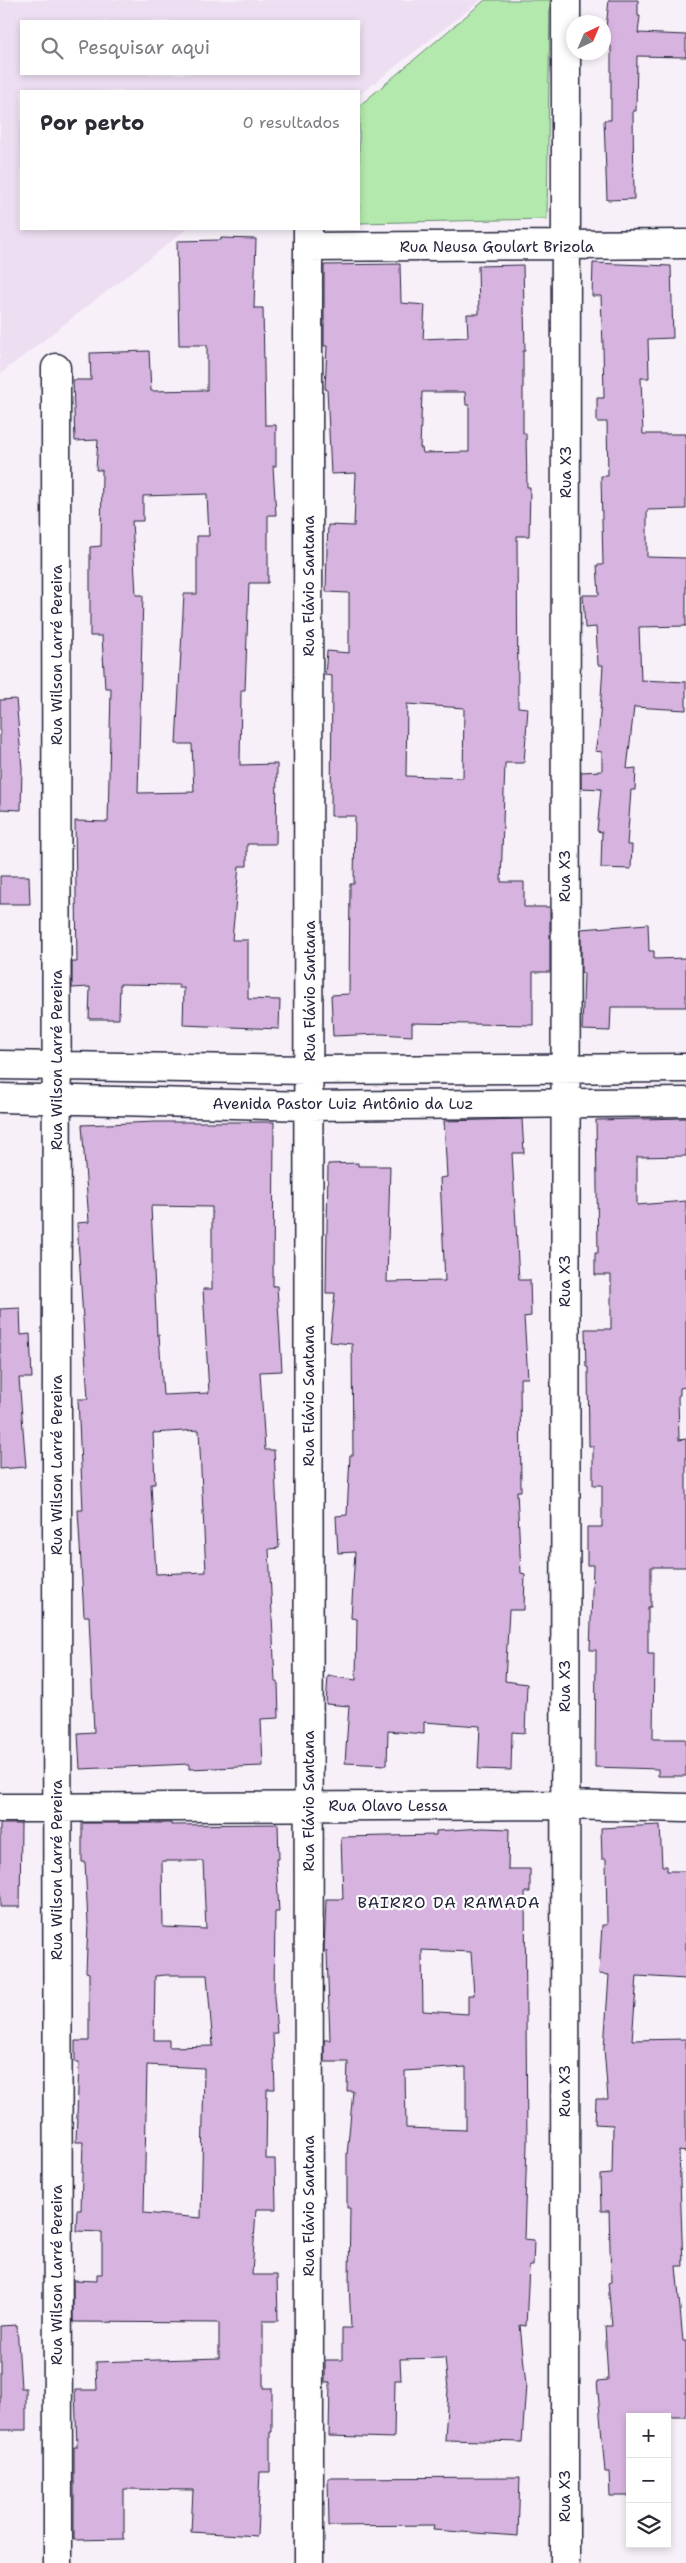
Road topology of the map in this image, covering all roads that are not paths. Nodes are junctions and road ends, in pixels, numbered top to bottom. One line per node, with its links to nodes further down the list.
1 (566, 0): 4 (street, Rua X3)
2 (308, 238): 4 (street, Rua Neusa Goulart Brizola); 10 (street, Rua Flávio Santana)
3 (686, 244): 4 (street, Rua Neusa Goulart Brizola)
4 (566, 247): 8 (street, Rua X3)
5 (56, 368): 7 (street, Rua Wilson Larré Pereira)
6 (0, 1065): 7 (street)
7 (58, 1065): 10 (street); 12 (street, Rua Wilson Larré Pereira)
8 (565, 1068): 9 (street); 10 (street); 13 (street, Rua X3)
9 (686, 1068)
10 (310, 1070): 15 (street, Rua Flávio Santana)
11 (0, 1098): 12 (street, Avenida Pastor Luiz Antônio da Luz)
12 (56, 1100): 15 (street, Avenida Pastor Luiz Antônio da Luz); 18 (street, Rua Wilson Larré Pereira)
13 (565, 1102): 14 (street, Avenida Pastor Luiz Antônio da Luz); 15 (street, Avenida Pastor Luiz Antônio da Luz); 17 (street, Rua X3)
14 (686, 1102)
15 (309, 1106): 16 (street, Rua Flávio Santana)
16 (308, 1806): 17 (street, Rua Olavo Lessa); 18 (street, Rua Olavo Lessa); 22 (street, Rua Flávio Santana)
17 (565, 1806): 20 (street, Rua Olavo Lessa); 23 (street, Rua X3)
18 (57, 1807): 19 (street, Rua Olavo Lessa); 21 (street, Rua Wilson Larré Pereira)
19 (0, 1808)
20 (686, 1808)
21 (58, 2563)
22 (309, 2563)
23 (565, 2563)

